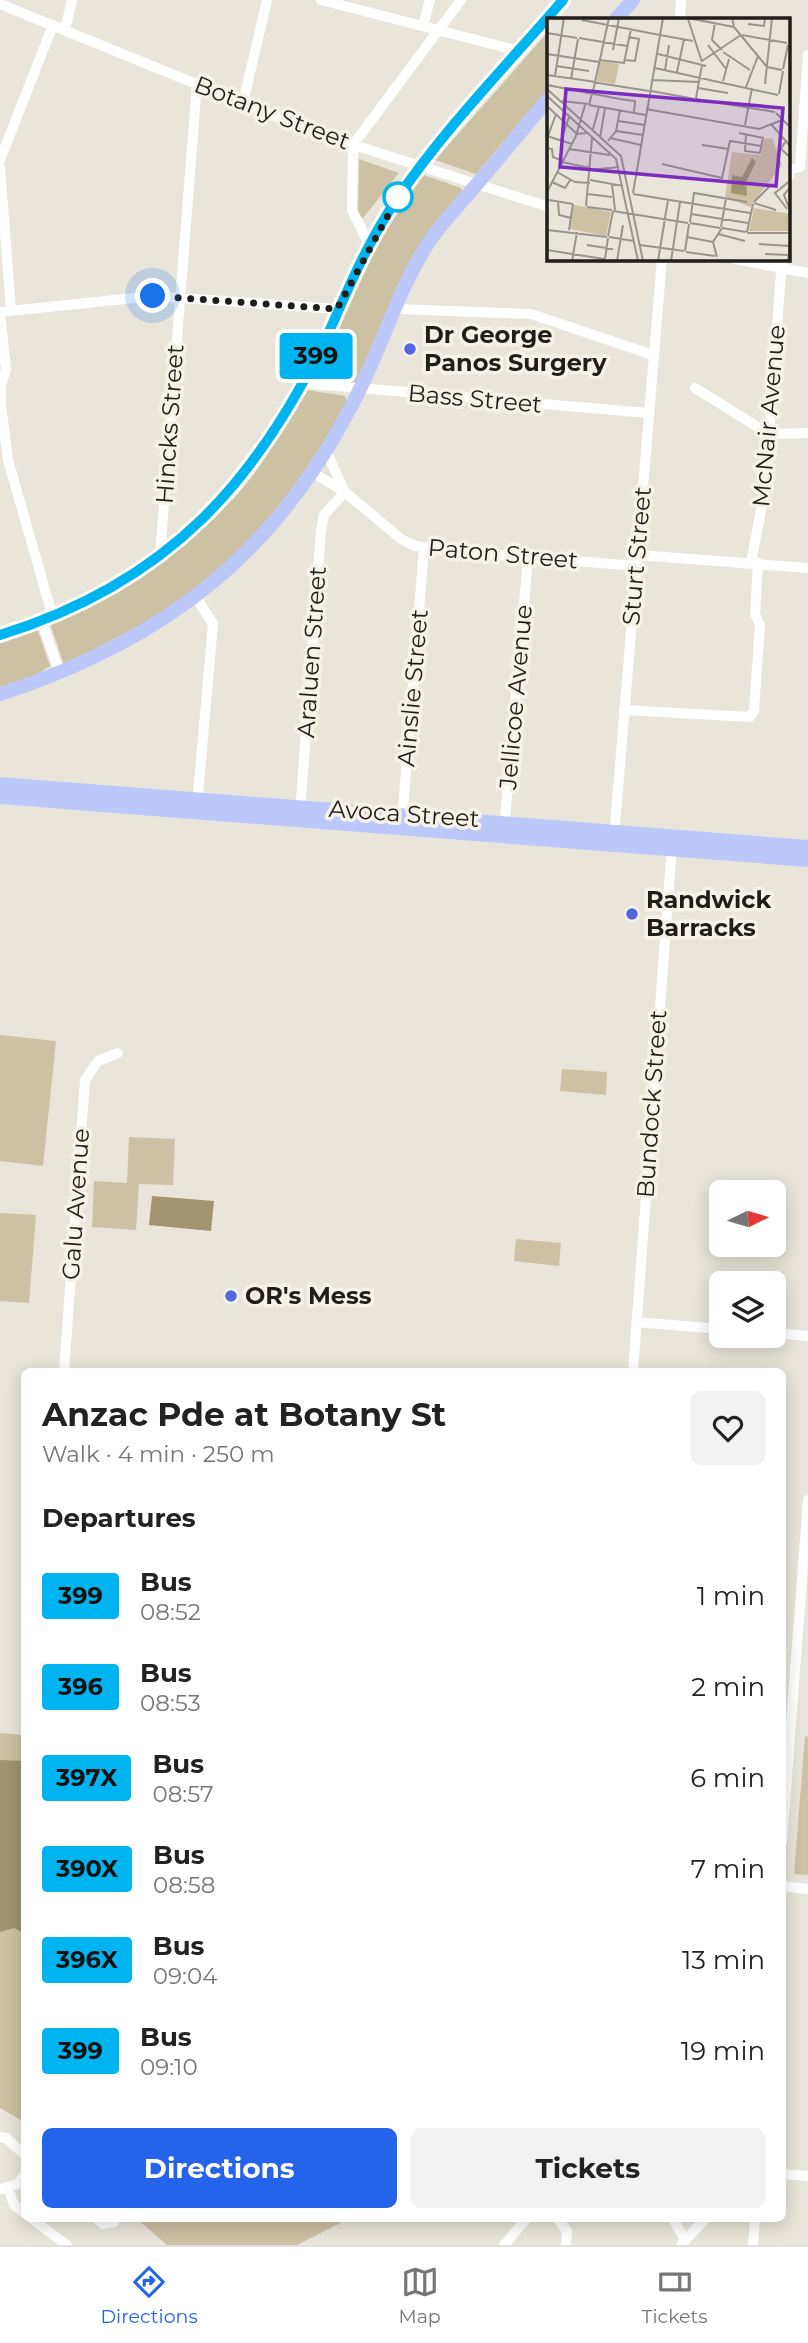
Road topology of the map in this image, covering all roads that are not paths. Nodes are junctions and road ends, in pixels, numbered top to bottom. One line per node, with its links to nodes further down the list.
1 (72, 0): 17 (street)
2 (267, 0): 22 (street)
3 (321, 0): 15 (street)
4 (430, 0): 15 (street)
5 (461, 0): 16 (street)
6 (563, 0): 10 (main road)
7 (633, 0): 11 (main road)
8 (681, 0): 12 (street)
9 (0, 4): 14 (street, Botany Street)
10 (547, 18)
11 (617, 18)
12 (680, 18)
13 (547, 19): 18 (main road)
14 (53, 25): 17 (street, Botany Street); 24 (street)
15 (423, 25): 16 (street)
16 (440, 29): 18 (street); 23 (street)
17 (65, 30): 20 (street, Botany Street)
18 (519, 51): 25 (main road)
19 (808, 55): 27 (street)
20 (197, 84): 22 (street, Botany Street); 35 (street, Hincks Street)
21 (547, 100): 28 (main road)
22 (243, 103): 23 (street, Botany Street)
23 (353, 145): 25 (street, Botany Street); 30 (street)
24 (0, 160)
25 (421, 166): 28 (street, Botany Street); 30 (main road)
26 (0, 167): 38 (street)
27 (804, 168)
28 (477, 184): 29 (street, Botany Street); 37 (main road)
29 (547, 206)
30 (369, 244): 36 (main road)
31 (758, 261): 33 (street)
32 (660, 262): 39 (street, Sturt Street)
33 (781, 263): 34 (street); 44 (street, McNair Avenue)
34 (808, 273)
35 (179, 296): 36 (street); 38 (street); 50 (street, Hincks Street)
36 (337, 309): 40 (main road)
37 (397, 309): 39 (street); 42 (main road)
38 (4, 311): 56 (street)
39 (653, 355): 43 (street, Sturt Street)
40 (302, 383): 42 (street, Bass Street); 50 (main road)
41 (695, 388): 44 (street)
42 (360, 390): 43 (street, Bass Street); 46 (main road)
43 (648, 413): 52 (street, Sturt Street)
44 (769, 433): 45 (street); 53 (street, McNair Avenue)
45 (808, 433)
46 (326, 452): 47 (main road); 48 (street, Paton Street)
47 (313, 472): 48 (street, Paton Street); 55 (main road)
48 (345, 492): 49 (street, Paton Street); 64 (street, Araluen Street)
49 (424, 548): 51 (street, Paton Street); 65 (street, Ainslie Street)
50 (160, 555): 56 (main road)
51 (528, 558): 52 (street, Paton Street); 66 (street, Jellicoe Avenue)
52 (637, 561): 53 (street, Paton Street); 60 (street, Sturt Street)
53 (755, 563): 54 (street, Paton Street); 60 (street, McNair Avenue)
54 (808, 568)
55 (196, 597): 58 (main road); 63 (street)
56 (47, 620): 57 (main road); 58 (street)
57 (0, 635)
58 (60, 674): 59 (main road)
59 (0, 694)
60 (624, 710): 67 (street, Sturt Street)
61 (0, 784): 63 (main road, Avoca Street)
62 (0, 797): 63 (main road, Avoca Street)
63 (197, 805): 64 (main road, Avoca Street)
64 (300, 813): 65 (main road, Avoca Street)
65 (402, 821): 66 (main road, Avoca Street)
66 (505, 829): 67 (main road, Avoca Street)
67 (614, 837): 68 (main road, Avoca Street)
68 (672, 841): 69 (main road, Avoca Street); 70 (main road, Avoca Street); 72 (street, Bundock Street)
69 (808, 847)
70 (808, 860)
71 (118, 1053): 76 (street, Galu Avenue)
72 (636, 1322): 73 (street); 77 (street, Bundock Street)
73 (709, 1328)
74 (786, 1334): 75 (street)
75 (808, 1336)
76 (64, 1368)
77 (633, 1368)
78 (808, 1500): 80 (street)
79 (786, 1670): 80 (street)
80 (794, 1671): 81 (street)
81 (786, 1785)
82 (786, 1886): 83 (street)
83 (808, 1889)
84 (0, 2137): 85 (street)
85 (21, 2151)
86 (786, 2174): 87 (street)
87 (808, 2176)
88 (21, 2179): 89 (street)
89 (4, 2189): 90 (street)
90 (21, 2211)
91 (36, 2222): 98 (street)
92 (523, 2222): 99 (street)
93 (560, 2222): 100 (street)
94 (674, 2222): 97 (street)
95 (702, 2222): 97 (street)
96 (755, 2222): 101 (street)
97 (683, 2243)
98 (68, 2245)
99 (504, 2245)
100 (566, 2245)
101 (753, 2245)

